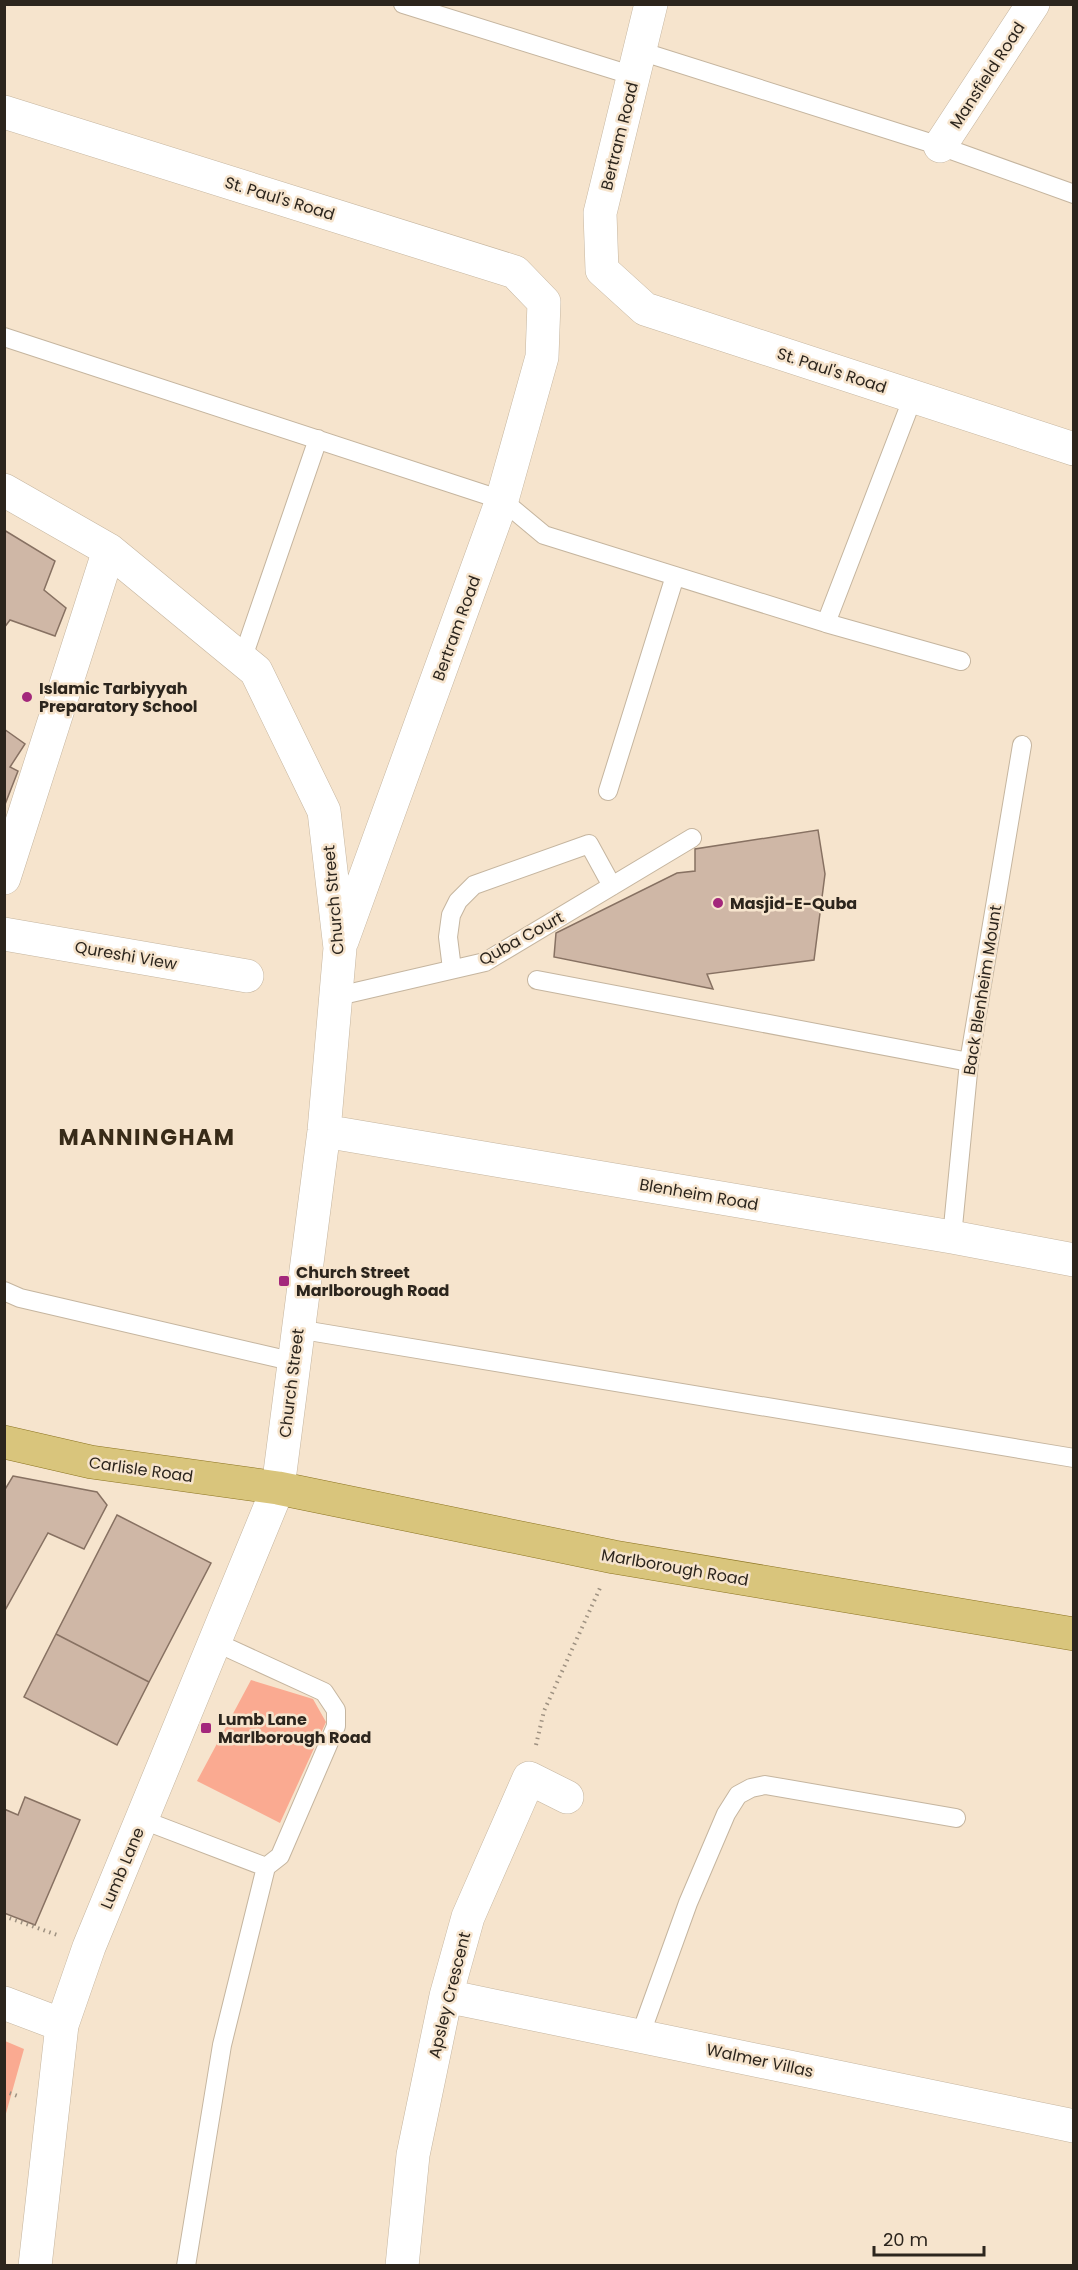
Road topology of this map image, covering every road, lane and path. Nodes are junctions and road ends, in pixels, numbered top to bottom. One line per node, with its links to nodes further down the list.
1 (403, 4): 4 (lane)
2 (651, 4): 4 (street, Bertram Road)
3 (1033, 4): 6 (street, Mansfield Road)
4 (637, 64): 6 (lane); 8 (street, Bertram Road)
5 (4, 112): 9 (street, St. Paul's Road)
6 (940, 146): 7 (lane)
7 (1074, 194)
8 (602, 270): 11 (street, St. Paul's Road)
9 (544, 302): 15 (street, Bertram Road)
10 (4, 337): 12 (lane)
11 (913, 397): 13 (street, St. Paul's Road); 18 (lane)
12 (318, 439): 15 (lane); 19 (lane)
13 (1074, 449)
14 (4, 490): 16 (street, Church Street)
15 (502, 500): 17 (lane); 27 (street, Bertram Road)
16 (109, 550): 19 (street, Church Street); 24 (street)
17 (675, 576): 18 (lane); 22 (lane)
18 (826, 623): 20 (lane)
19 (242, 660): 27 (street, Church Street)
20 (961, 661)
21 (1022, 745): 32 (lane, Back Blenheim Mount)
22 (609, 791)
23 (692, 838): 25 (lane, Quba Court)
24 (4, 878)
25 (612, 886): 28 (lane, Quba Court); 28 (lane)
26 (4, 934): 29 (street, Qureshi View)
27 (340, 948): 31 (street, Church Street)
28 (452, 969): 31 (lane, Quba Court)
29 (247, 976)
30 (537, 980): 32 (lane)
31 (334, 997): 33 (street, Church Street)
32 (969, 1062): 34 (lane, Back Blenheim Mount)
33 (324, 1131): 34 (street, Blenheim Road); 37 (street, Church Street)
34 (952, 1237): 35 (street, Blenheim Road)
35 (1074, 1260)
36 (4, 1291): 38 (lane)
37 (297, 1329): 38 (street, Church Street); 40 (lane)
38 (295, 1362): 41 (street, Church Street)
39 (4, 1442): 41 (main road, Carlisle Road)
40 (1074, 1458)
41 (278, 1488): 42 (main road, Marlborough Road); 44 (street, Lumb Lane)
42 (614, 1557): 43 (main road, Marlborough Road); 45 (path)
43 (1074, 1635)
44 (215, 1642): 48 (street, Lumb Lane); 49 (lane)
45 (529, 1778): 46 (street); 52 (street, Apsley Crescent)
46 (567, 1797)
47 (956, 1818): 55 (lane)
48 (143, 1820): 49 (lane); 51 (street, Lumb Lane)
49 (266, 1868): 58 (lane)
50 (4, 1916): 51 (path)
51 (89, 1947): 54 (street, Lumb Lane)
52 (446, 1996): 55 (street, Walmer Villas); 59 (street, Apsley Crescent)
53 (4, 2003): 54 (street)
54 (62, 2025): 57 (street, Lumb Lane)
55 (640, 2036): 56 (street, Walmer Villas)
56 (1074, 2126)
57 (35, 2265)
58 (186, 2265)
59 (402, 2265)

